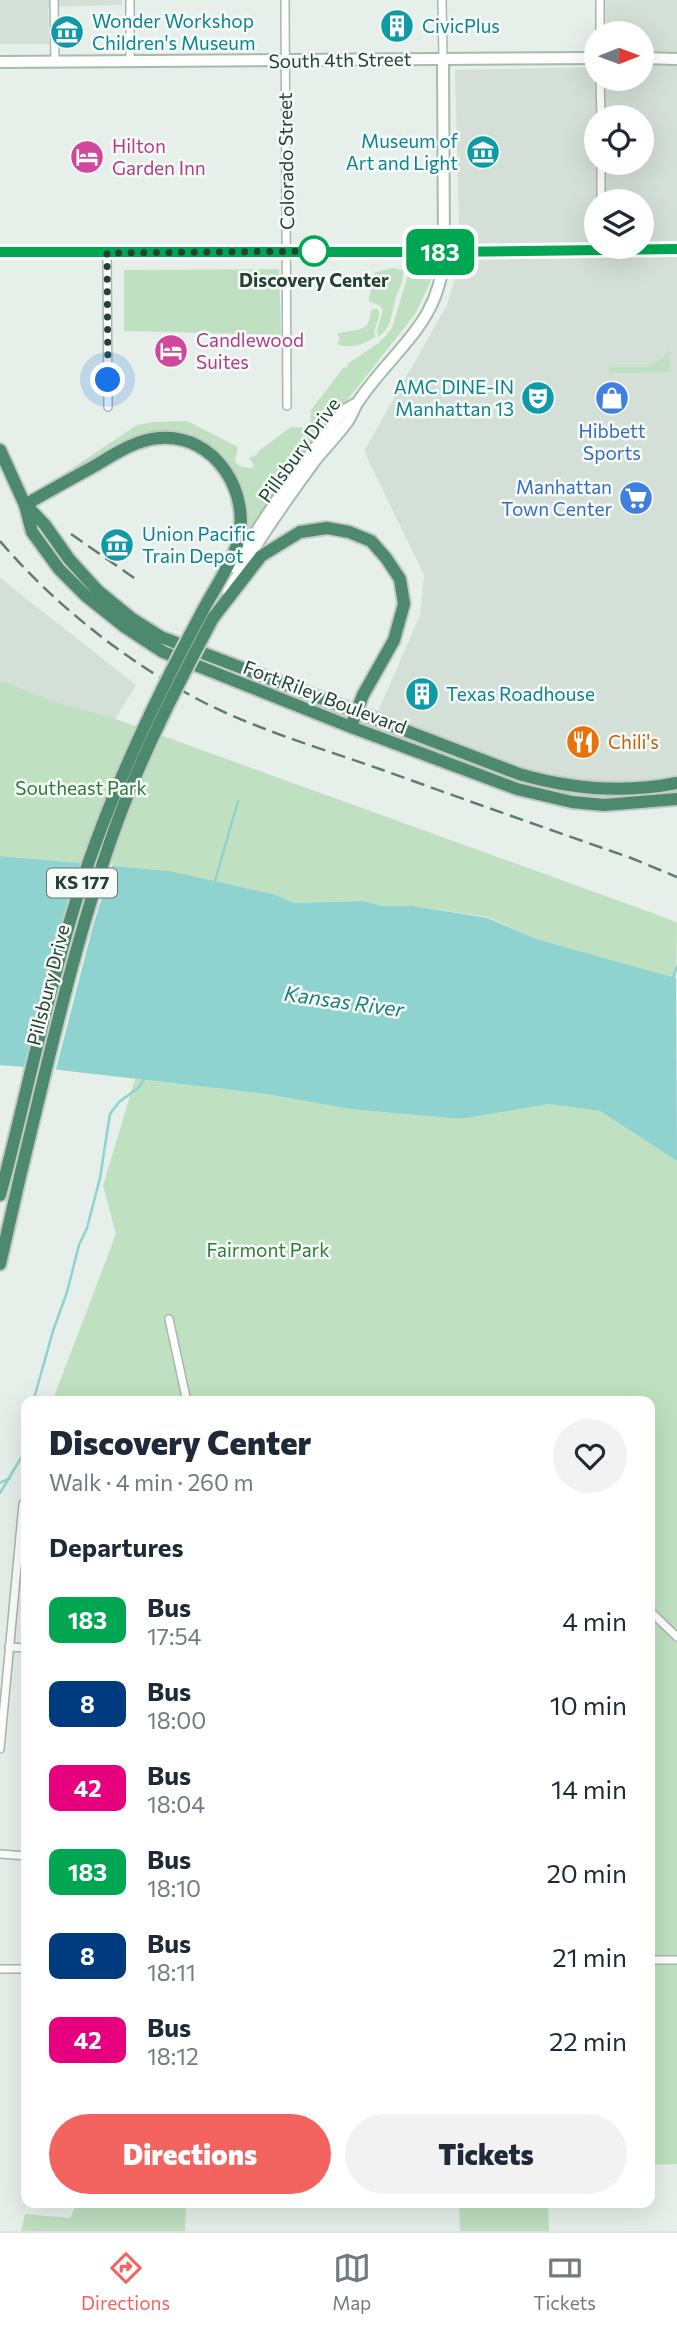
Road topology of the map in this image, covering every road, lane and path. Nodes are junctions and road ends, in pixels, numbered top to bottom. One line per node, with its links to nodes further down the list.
1 (54, 0): 12 (street)
2 (130, 0): 13 (street)
3 (285, 0): 11 (street, Colorado Street)
4 (442, 0): 7 (street)
5 (600, 0): 6 (street)
6 (600, 21)
7 (443, 58): 8 (main road, South 4th Street); 11 (main road, South 4th Street); 20 (main road, Pillsbury Drive)
8 (584, 58)
9 (654, 58): 10 (main road)
10 (677, 59)
11 (285, 60): 13 (main road, South 4th Street); 18 (street, Colorado Street)
12 (55, 61): 13 (main road, South 4th Street); 14 (main road, South 4th Street)
13 (130, 61)
14 (0, 62)
15 (584, 249): 20 (street)
16 (654, 249): 17 (street)
17 (677, 249)
18 (287, 251): 20 (street); 21 (street); 22 (street, Colorado Street)
19 (0, 252): 21 (street)
20 (444, 252): 26 (main road, Pillsbury Drive)
21 (107, 253): 23 (street)
22 (286, 406)
23 (108, 407)
24 (0, 450): 25 (highway, Fort Riley Boulevard)
25 (25, 505): 26 (highway, KS 177); 27 (highway, Fort Riley Boulevard); 28 (highway, Fort Riley Boulevard)
26 (207, 615): 27 (highway, KS 177); 31 (highway, Pillsbury Drive / KS 177, bridge); 32 (highway, Pillsbury Drive / KS 177, bridge)
27 (356, 713): 28 (highway, KS 177); 29 (highway, Fort Riley Boulevard)
28 (351, 727): 30 (highway, Fort Riley Boulevard)
29 (677, 783)
30 (677, 799)
31 (0, 1195)
32 (1, 1258)
33 (169, 1319): 34 (street)
34 (186, 1396)
35 (21, 1524): 38 (street)
36 (655, 1616): 37 (street)
37 (677, 1637)
38 (9, 1647): 39 (street); 40 (street)
39 (21, 1648)
40 (0, 1749)
41 (0, 1854): 42 (street)
42 (21, 1856)
43 (677, 1960): 44 (street)
44 (655, 1961)
45 (0, 1969): 46 (street)
46 (21, 1969)

